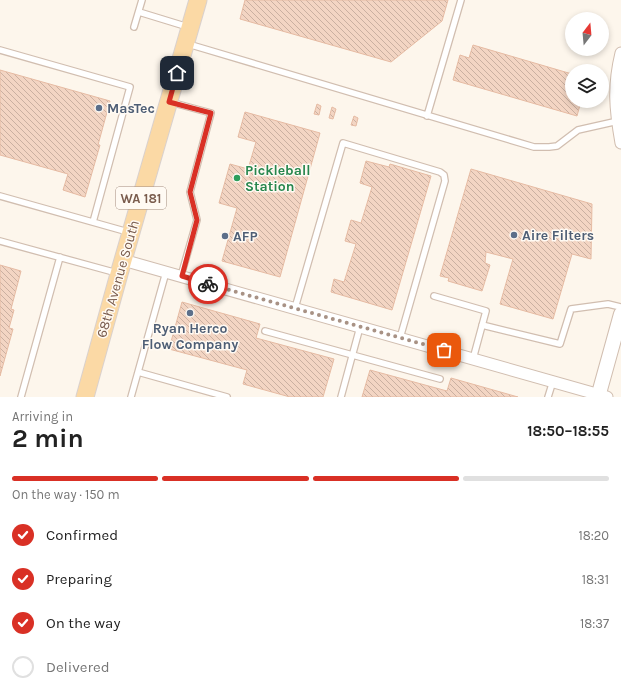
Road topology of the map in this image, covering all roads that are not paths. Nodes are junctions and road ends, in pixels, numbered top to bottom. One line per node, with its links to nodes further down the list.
1 (142, 0): 4 (lane)
2 (198, 0): 6 (main road, 68th Avenue South / WA 181)
3 (461, 0): 11 (lane)
4 (138, 12): 5 (lane); 6 (lane)
5 (134, 27)
6 (190, 27): 7 (main road, 68th Avenue South / WA 181)
7 (186, 44): 10 (main road, 68th Avenue South / WA 181); 11 (lane)
8 (0, 50): 15 (lane)
9 (621, 53): 12 (street)
10 (169, 102): 16 (main road, 68th Avenue South / WA 181); 21 (lane)
11 (427, 116): 12 (lane)
12 (618, 121): 13 (street)
13 (621, 143)
14 (0, 196): 15 (lane)
15 (93, 222): 16 (lane)
16 (131, 232): 19 (main road, 68th Avenue South / WA 181)
17 (0, 241): 18 (lane)
18 (60, 257): 19 (lane); 36 (lane)
19 (121, 267): 20 (street); 37 (main road, 68th Avenue South / WA 181)
20 (166, 272): 21 (street); 32 (lane)
21 (182, 276): 24 (street)
22 (434, 296): 26 (lane)
23 (621, 307): 26 (lane)
24 (295, 308): 27 (street); 29 (lane)
25 (621, 314): 35 (street)
26 (482, 325): 31 (lane)
27 (360, 327): 29 (street); 30 (lane)
28 (265, 331): 30 (lane)
29 (400, 338): 31 (street)
30 (352, 355): 33 (lane); 40 (lane)
31 (473, 359): 34 (street)
32 (138, 372): 38 (lane); 39 (lane)
33 (440, 379)
34 (553, 382): 35 (street); 41 (lane)
35 (601, 396)
36 (21, 397)
37 (85, 397)
38 (131, 397)
39 (227, 397)
40 (341, 397)
41 (548, 397)

